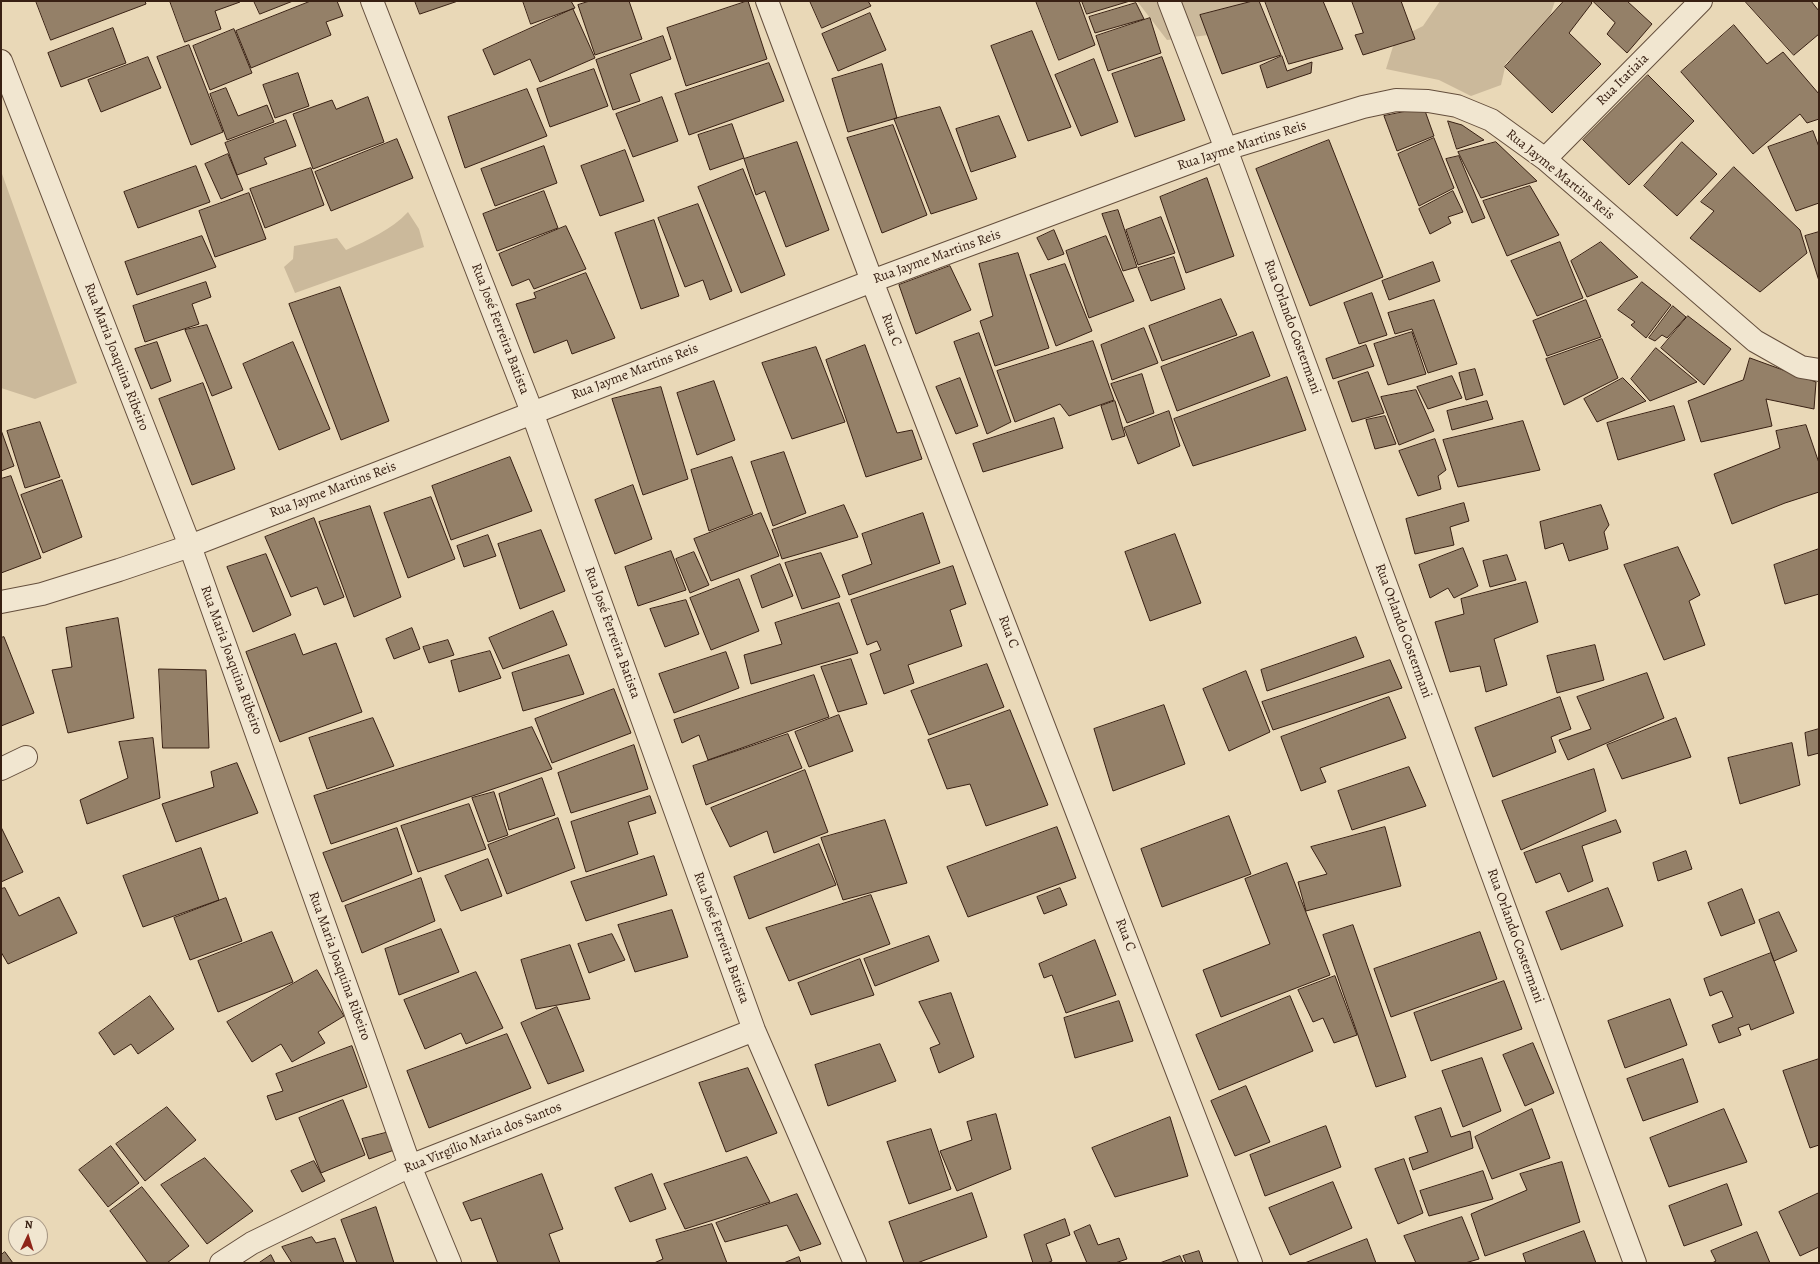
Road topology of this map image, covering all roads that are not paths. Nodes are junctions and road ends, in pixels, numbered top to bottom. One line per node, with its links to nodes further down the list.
1 (372, 1): 10 (street, Rua José Ferreira Batista)
2 (767, 1): 8 (street, Rua C)
3 (1169, 1): 6 (street, Rua Orlando Costermani)
4 (1701, 1): 7 (street, Rua Itatiaia)
5 (1, 61): 11 (street, Rua Maria Joaquina Ribeiro)
6 (1226, 149): 7 (street, Rua Jayme Martins Reis); 8 (street, Rua Jayme Martins Reis); 21 (street, Rua Orlando Costermani)
7 (1545, 159): 9 (street, Rua Jayme Martins Reis)
8 (872, 281): 10 (street, Rua Jayme Martins Reis); 20 (street, Rua C)
9 (1819, 370)
10 (532, 412): 11 (street, Rua Jayme Martins Reis); 15 (street, Rua José Ferreira Batista)
11 (190, 546): 12 (street, Rua Jayme Martins Reis); 16 (street, Rua Maria Joaquina Ribeiro)
12 (1, 602)
13 (26, 757): 14 (street)
14 (1, 769)
15 (754, 1030): 16 (street, Rua Virgílio Maria dos Santos); 19 (street, Rua José Ferreira Batista)
16 (410, 1166): 17 (street, Rua Virgílio Maria dos Santos); 18 (street, Rua Maria Joaquina Ribeiro)
17 (221, 1263)
18 (450, 1263)
19 (855, 1263)
20 (1251, 1263)
21 (1635, 1263)

